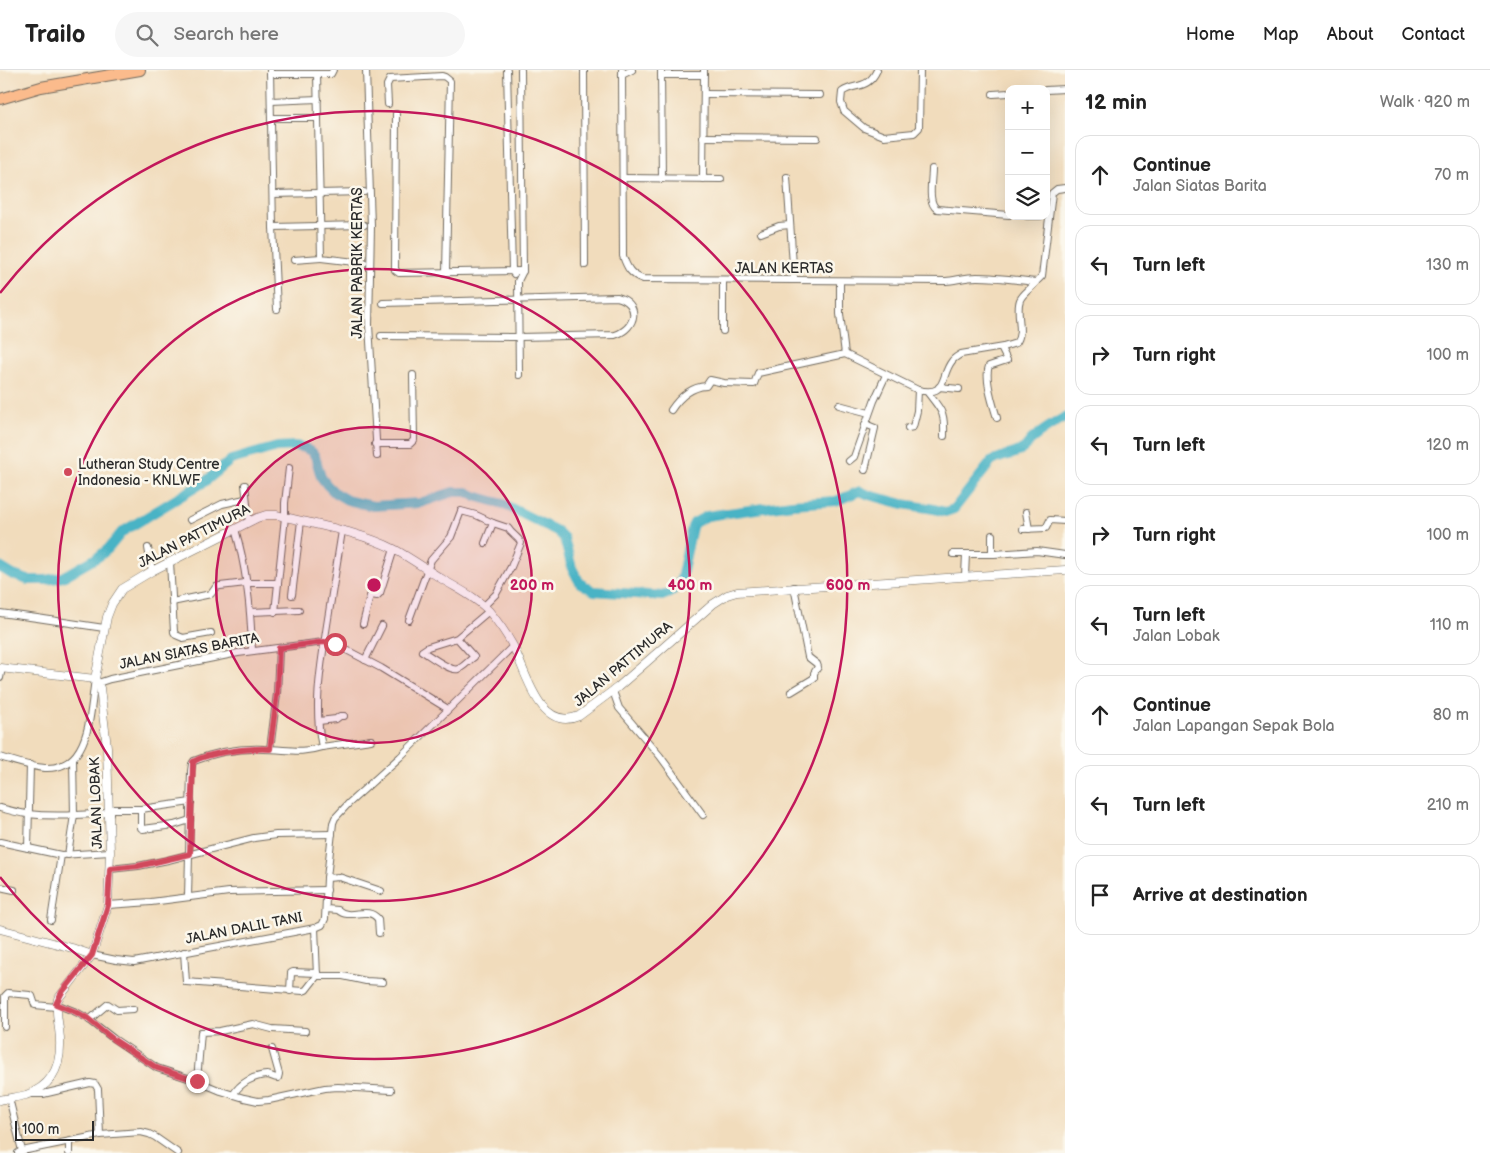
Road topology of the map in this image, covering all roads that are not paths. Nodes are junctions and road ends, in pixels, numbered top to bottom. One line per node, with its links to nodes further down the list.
1 (140, 70): 21 (main road)
2 (333, 70): 14 (street)
3 (366, 70): 84 (street, JALAN PABRIK KERTAS)
4 (507, 70): 30 (street)
5 (520, 70): 31 (street)
6 (584, 70): 53 (street)
7 (632, 70): 13 (street)
8 (877, 70): 9 (street)
9 (920, 70)
10 (270, 72): 14 (street); 23 (street)
11 (661, 72): 12 (street); 35 (street)
12 (704, 72): 18 (street)
13 (622, 73): 34 (street, JALAN KERTAS)
14 (317, 74): 22 (street)
15 (1065, 89): 16 (street)
16 (1050, 90)
17 (1005, 93): 19 (street)
18 (704, 94): 20 (street); 28 (street)
19 (993, 94)
20 (820, 95)
21 (0, 99)
22 (318, 100): 23 (street); 27 (street)
23 (271, 101): 26 (street)
24 (388, 104): 56 (street)
25 (396, 114): 56 (street)
26 (271, 118): 27 (street); 41 (street)
27 (318, 118): 40 (street)
28 (703, 137): 29 (street); 36 (street)
29 (817, 138)
30 (509, 163): 31 (street); 54 (street)
31 (522, 163): 55 (street)
32 (932, 169): 43 (street)
33 (787, 177): 45 (street)
34 (623, 178): 35 (street); 57 (street, JALAN KERTAS)
35 (662, 179): 36 (street)
36 (702, 179): 37 (street)
37 (722, 179)
38 (1065, 188): 42 (street)
39 (364, 192): 40 (street)
40 (320, 193): 41 (street); 47 (street)
41 (273, 194): 48 (street)
42 (1050, 204)
43 (1005, 215)
44 (1048, 220): 61 (street)
45 (790, 224): 49 (street); 58 (street)
46 (364, 225): 47 (street)
47 (320, 226): 48 (street); 50 (street)
48 (273, 227): 64 (street)
49 (761, 233)
50 (321, 258): 51 (street); 52 (street)
51 (294, 260)
52 (364, 263)
53 (585, 265)
54 (512, 271): 55 (street); 56 (street); 59 (street)
55 (523, 271): 59 (street)
56 (446, 272)
57 (723, 280): 58 (street, JALAN KERTAS); 65 (street)
58 (794, 280): 60 (street, JALAN KERTAS)
59 (518, 281): 62 (street)
60 (840, 281): 61 (street, JALAN KERTAS); 69 (street)
61 (1036, 282): 68 (street)
62 (518, 300): 63 (street); 67 (street); 67 (street)
63 (383, 303)
64 (277, 309)
65 (723, 331)
66 (381, 336): 67 (street)
67 (519, 338): 70 (street)
68 (1002, 348): 73 (street); 80 (street)
69 (845, 354): 71 (street); 78 (street)
70 (519, 375)
71 (886, 375): 75 (street); 79 (street)
72 (413, 376): 84 (street)
73 (939, 387): 74 (street); 76 (street)
74 (959, 389)
75 (918, 390): 76 (street); 82 (street)
76 (928, 393): 83 (street)
77 (839, 405): 79 (street)
78 (671, 410)
79 (869, 412): 81 (street)
80 (997, 418)
81 (865, 424): 86 (street); 88 (street)
82 (908, 428)
83 (944, 436)
84 (375, 444): 85 (street, JALAN PABRIK KERTAS)
85 (377, 456)
86 (849, 461)
87 (289, 468): 92 (street)
88 (865, 470)
89 (245, 485): 90 (street)
90 (245, 499): 93 (street); 96 (street)
91 (1026, 512): 95 (street)
92 (285, 517): 94 (street, JALAN PATTIMURA); 96 (street, JALAN PATTIMURA); 114 (street)
93 (190, 520)
94 (301, 521): 99 (street, JALAN PATTIMURA); 116 (street)
95 (1065, 521)
96 (249, 522): 98 (street, JALAN PATTIMURA)
97 (493, 523): 101 (street); 110 (street); 118 (street)
98 (235, 529): 108 (street, JALAN PATTIMURA); 113 (street)
99 (342, 531): 103 (street, JALAN PATTIMURA); 129 (street)
100 (992, 535): 106 (street)
101 (485, 543)
102 (148, 548): 109 (street)
103 (394, 549): 110 (street, JALAN PATTIMURA); 124 (street)
104 (953, 554): 105 (street)
105 (966, 554): 106 (street); 112 (street)
106 (992, 554): 107 (street)
107 (1065, 555)
108 (170, 562): 109 (street, JALAN PATTIMURA); 117 (street)
109 (152, 570): 126 (street, JALAN PATTIMURA)
110 (428, 570): 118 (street, JALAN PATTIMURA); 123 (street)
111 (1065, 570): 112 (street, JALAN PATTIMURA)
112 (965, 576): 115 (street, JALAN PATTIMURA)
113 (246, 583): 114 (street); 117 (street); 120 (street)
114 (278, 583): 121 (street)
115 (794, 588): 137 (street, JALAN PATTIMURA); 138 (street)
116 (292, 595)
117 (172, 602): 127 (street)
118 (486, 609): 128 (street); 130 (street, JALAN PATTIMURA)
119 (299, 610): 121 (street)
120 (251, 612): 121 (street); 132 (street)
121 (275, 612)
122 (0, 613): 126 (street)
123 (409, 620)
124 (363, 624)
125 (382, 626): 133 (street)
126 (104, 628): 136 (street, JALAN PATTIMURA)
127 (211, 633)
128 (457, 638): 128 (street)
129 (324, 642): 131 (street, JALAN SIATAS BARITA); 133 (street, JALAN SIATAS BARITA); 141 (street)
130 (513, 646): 137 (street, JALAN PATTIMURA); 139 (street, JALAN DALIL TANI)
131 (279, 648): 132 (street, JALAN SIATAS BARITA); 144 (street)
132 (252, 651): 136 (street, JALAN SIATAS BARITA)
133 (365, 660): 139 (street, JALAN SIATAS BARITA)
134 (1, 668): 135 (street); 136 (street, JALAN SIATAS BARITA)
135 (0, 678)
136 (96, 681): 146 (street, JALAN PATTIMURA); 151 (street, JALAN LOBAK)
137 (611, 692): 154 (street)
138 (791, 692)
139 (448, 709): 156 (street, JALAN DALIL TANI)
140 (344, 716): 141 (street)
141 (318, 721): 143 (street)
142 (371, 740): 143 (street)
143 (322, 746): 144 (street)
144 (270, 749): 148 (street)
145 (0, 757): 147 (street)
146 (73, 759): 147 (street); 153 (street)
147 (30, 765): 152 (street)
148 (191, 802): 150 (street); 155 (street)
149 (0, 808): 152 (street)
150 (141, 809): 151 (street); 155 (street)
151 (110, 811): 153 (street); 159 (street, JALAN LOBAK)
152 (29, 814): 153 (street); 158 (street)
153 (74, 815): 160 (street)
154 (704, 815)
155 (190, 820): 161 (street)
156 (332, 834): 161 (street); 164 (street, JALAN DALIL TANI)
157 (0, 842): 158 (street)
158 (28, 848): 162 (street)
159 (110, 852): 160 (street); 163 (street, JALAN LOBAK)
160 (68, 854): 162 (street)
161 (190, 854): 163 (street); 169 (street)
162 (61, 855): 172 (street)
163 (110, 869): 170 (street, JALAN LOBAK)
164 (328, 878): 167 (street, JALAN DALIL TANI); 168 (street)
165 (0, 887): 166 (street)
166 (14, 890)
167 (327, 890): 169 (street); 171 (street, JALAN DALIL TANI)
168 (381, 892)
169 (188, 897): 170 (street)
170 (108, 905): 177 (street, JALAN LOBAK)
171 (326, 909): 173 (street, JALAN DALIL TANI); 175 (street)
172 (51, 920)
173 (315, 928): 176 (street, JALAN DALIL TANI); 178 (street)
174 (0, 930): 177 (street, JALAN DALIL TANI)
175 (379, 933)
176 (184, 952): 177 (street, JALAN DALIL TANI); 180 (street)
177 (92, 955): 181 (street)
178 (317, 974): 179 (street); 180 (street); 180 (street)
179 (383, 982)
180 (290, 991)
181 (56, 1005): 183 (street); 184 (street); 189 (street)
182 (133, 1009): 183 (street)
183 (89, 1020): 187 (street)
184 (5, 1026)
185 (305, 1031): 187 (street)
186 (272, 1048): 190 (street)
187 (197, 1081): 190 (street)
188 (392, 1090): 190 (street)
189 (27, 1094): 191 (street); 193 (street)
190 (233, 1095)
191 (9, 1098): 192 (street); 195 (street)
192 (0, 1100)
193 (100, 1135): 194 (street); 197 (street)
194 (69, 1142): 195 (street); 196 (street)
195 (20, 1152)
196 (69, 1153)
197 (178, 1153)

